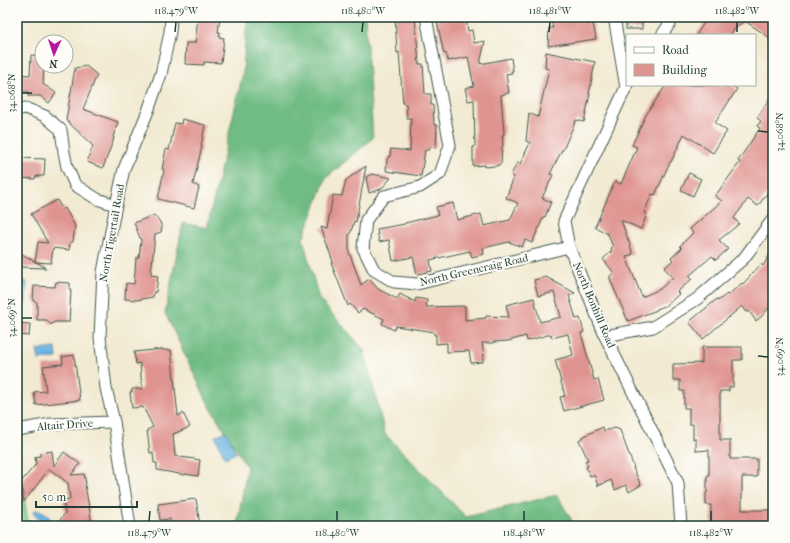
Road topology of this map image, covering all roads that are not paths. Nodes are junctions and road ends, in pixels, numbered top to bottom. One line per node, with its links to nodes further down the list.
1 (171, 17): 9 (street, North Tigertail Road)
2 (426, 17): 11 (street, North Greencraig Road)
3 (614, 17): 6 (street)
4 (674, 17): 5 (street)
5 (663, 34)
6 (626, 81)
7 (627, 86): 11 (street, North Bonhill Road)
8 (17, 110): 9 (street)
9 (116, 205): 13 (street, North Tigertail Road)
10 (773, 219): 12 (street)
11 (569, 247): 12 (street, North Bonhill Road)
12 (605, 336): 16 (street, North Bonhill Road)
13 (114, 422): 14 (street, Altair Drive); 15 (street, North Tigertail Road)
14 (17, 430)
15 (130, 526)
16 (681, 526)

